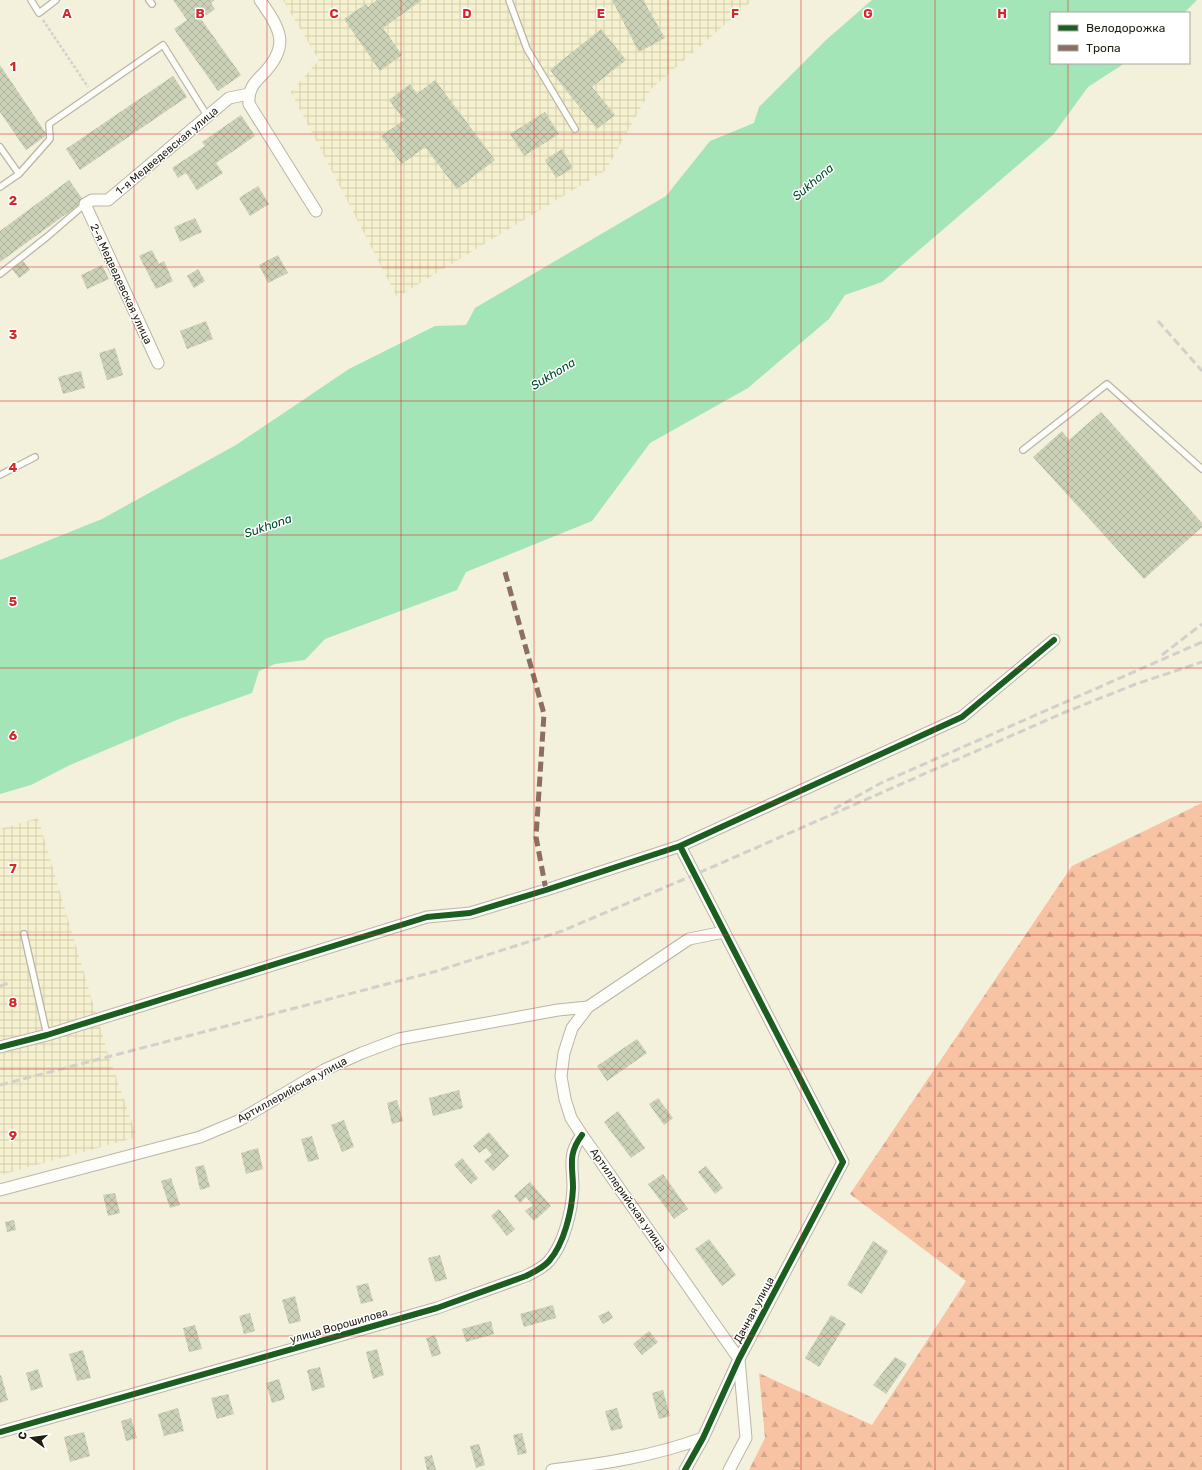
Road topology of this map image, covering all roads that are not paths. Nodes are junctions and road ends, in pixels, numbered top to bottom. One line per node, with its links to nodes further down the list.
1 (31, 0): 2 (lane)
2 (56, 0)
3 (260, 0): 5 (street)
4 (509, 0): 7 (lane)
5 (249, 94): 6 (street, 1-я Медведевская улица); 12 (street)
6 (208, 117): 9 (lane); 11 (street, 1-я Медведевская улица)
7 (575, 130)
8 (0, 147): 9 (lane)
9 (19, 174): 10 (lane)
10 (0, 187)
11 (85, 204): 13 (lane); 14 (street, 2-я Медведевская улица)
12 (316, 211)
13 (0, 274)
14 (158, 363)
15 (1023, 450): 17 (lane)
16 (35, 456): 18 (lane)
17 (1202, 469)
18 (0, 475)
19 (1054, 640): 20 (street)
20 (680, 846): 21 (street); 24 (street)
21 (724, 932): 23 (street, Артиллерийская улица); 28 (street, Дачная улица)
22 (24, 934): 24 (lane)
23 (588, 1007): 26 (street, Артиллерийская улица); 27 (street, Артиллерийская улица)
24 (47, 1035): 25 (street)
25 (0, 1047)
26 (582, 1136): 28 (street, Артиллерийская улица); 29 (street, улица Ворошилова)
27 (0, 1190)
28 (739, 1359): 30 (street, Дачная улица); 33 (street)
29 (0, 1432)
30 (703, 1438): 31 (street); 32 (street, Дачная улица)
31 (552, 1470)
32 (685, 1470)
33 (729, 1470)

